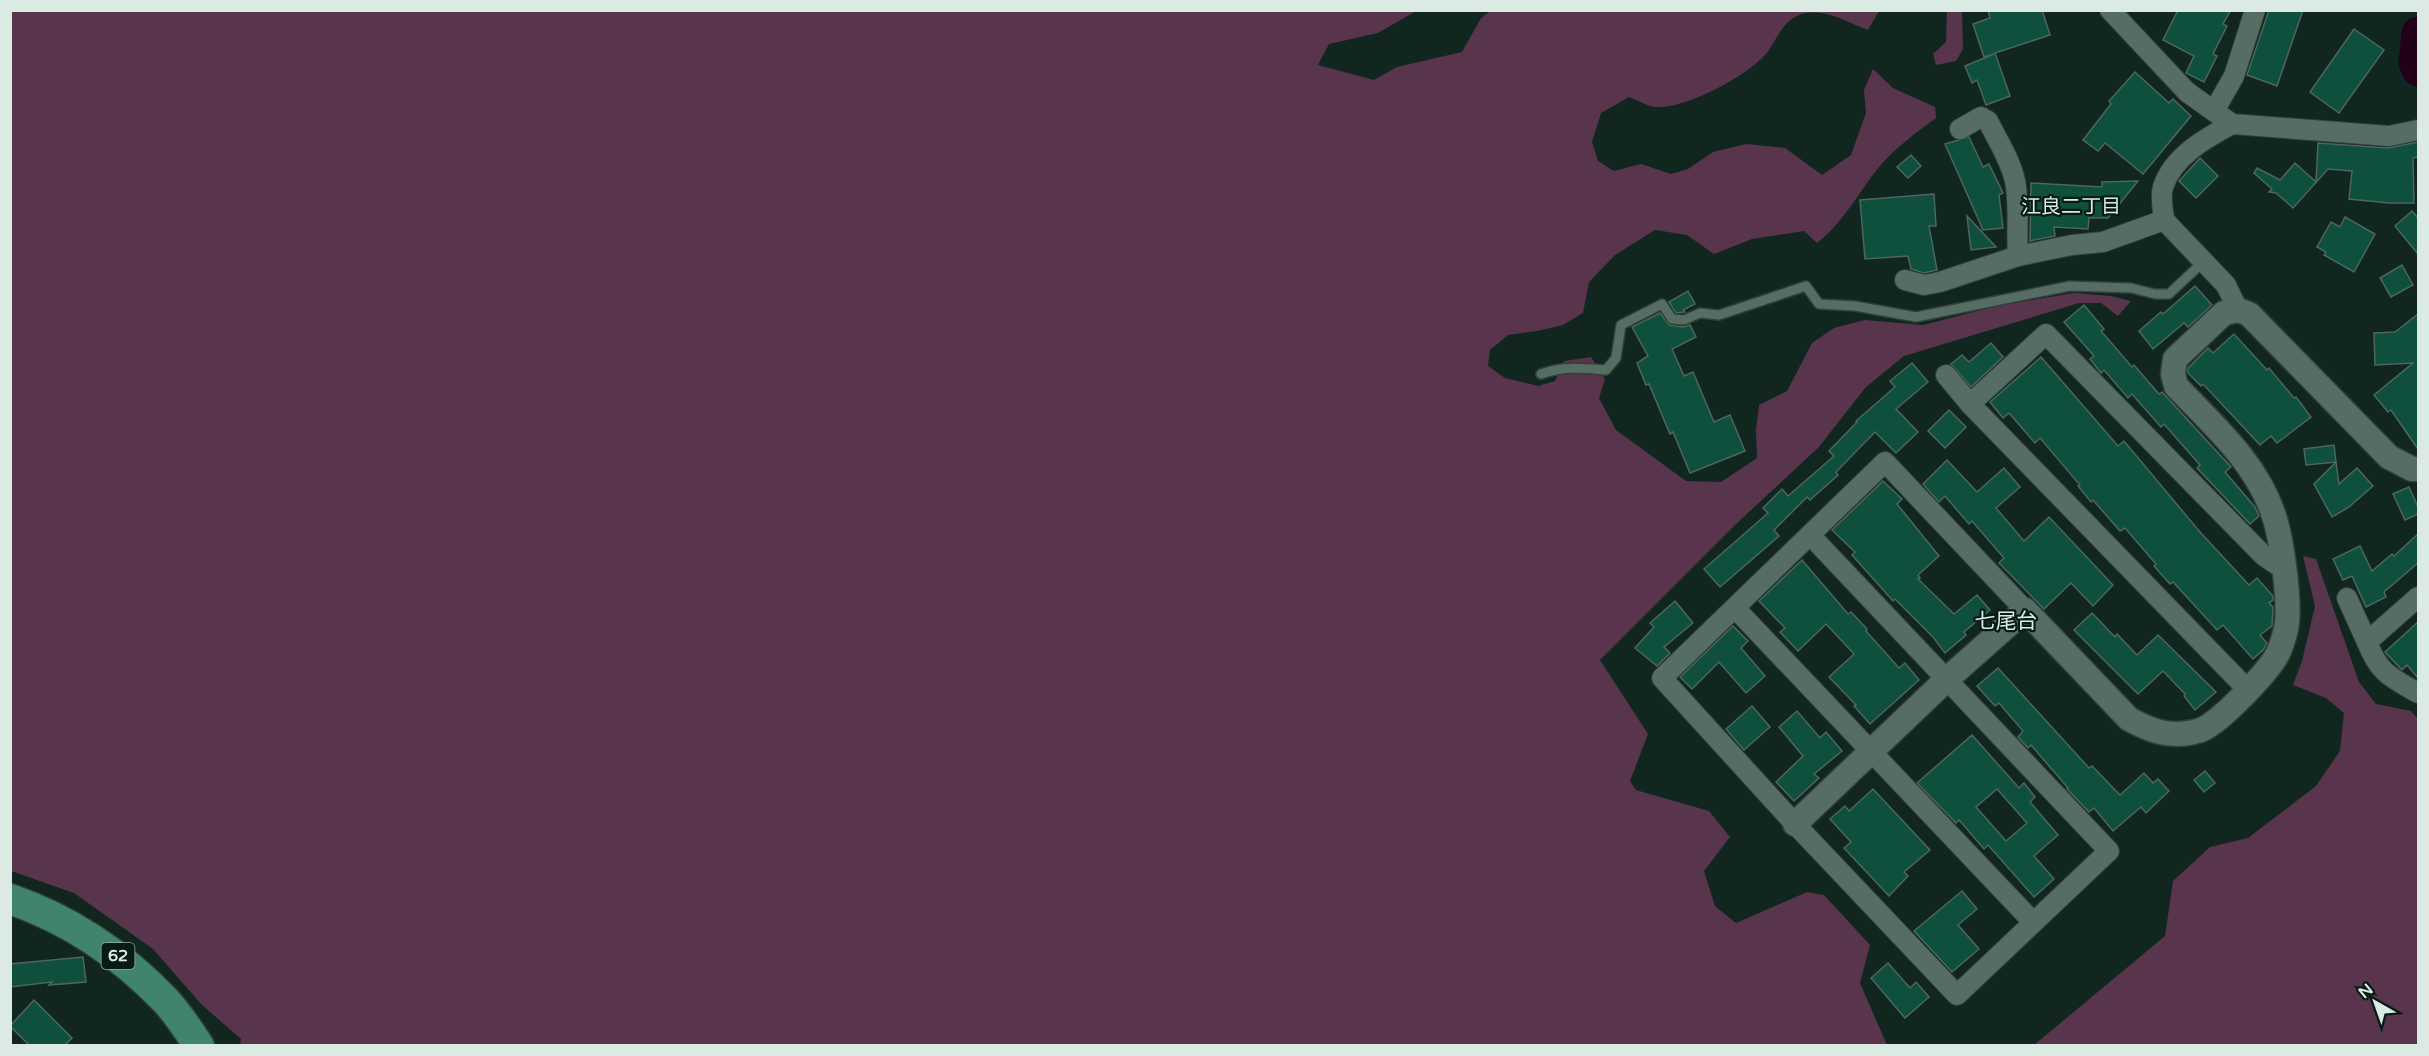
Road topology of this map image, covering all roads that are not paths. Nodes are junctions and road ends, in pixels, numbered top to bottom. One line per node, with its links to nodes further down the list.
1 (2110, 10): 3 (street)
2 (2255, 10): 3 (street)
3 (2214, 111): 4 (street)
4 (2232, 124): 6 (street); 7 (street)
5 (1960, 129): 8 (street)
6 (2418, 129)
7 (2164, 220): 8 (street); 9 (street)
8 (2018, 256): 10 (street)
9 (2203, 262): 11 (street); 12 (lane)
10 (1905, 280)
11 (2238, 310): 15 (street); 17 (street)
12 (1541, 374)
13 (1946, 375): 14 (street)
14 (1970, 404): 17 (street); 24 (street)
15 (2418, 469)
16 (1811, 536): 20 (street); 21 (street); 23 (street)
17 (2283, 569): 24 (street)
18 (2418, 597): 22 (street)
19 (2348, 598): 22 (street)
20 (1735, 608): 26 (street); 27 (street)
21 (2025, 610): 23 (street); 24 (street)
22 (2367, 642): 25 (street)
23 (1946, 680): 26 (street); 29 (street)
24 (2248, 690)
25 (2418, 693)
26 (1871, 752): 27 (street); 29 (street)
27 (1795, 824): 29 (street)
28 (10, 899): 30 (main road, 62)
29 (2033, 922)
30 (199, 1046)

